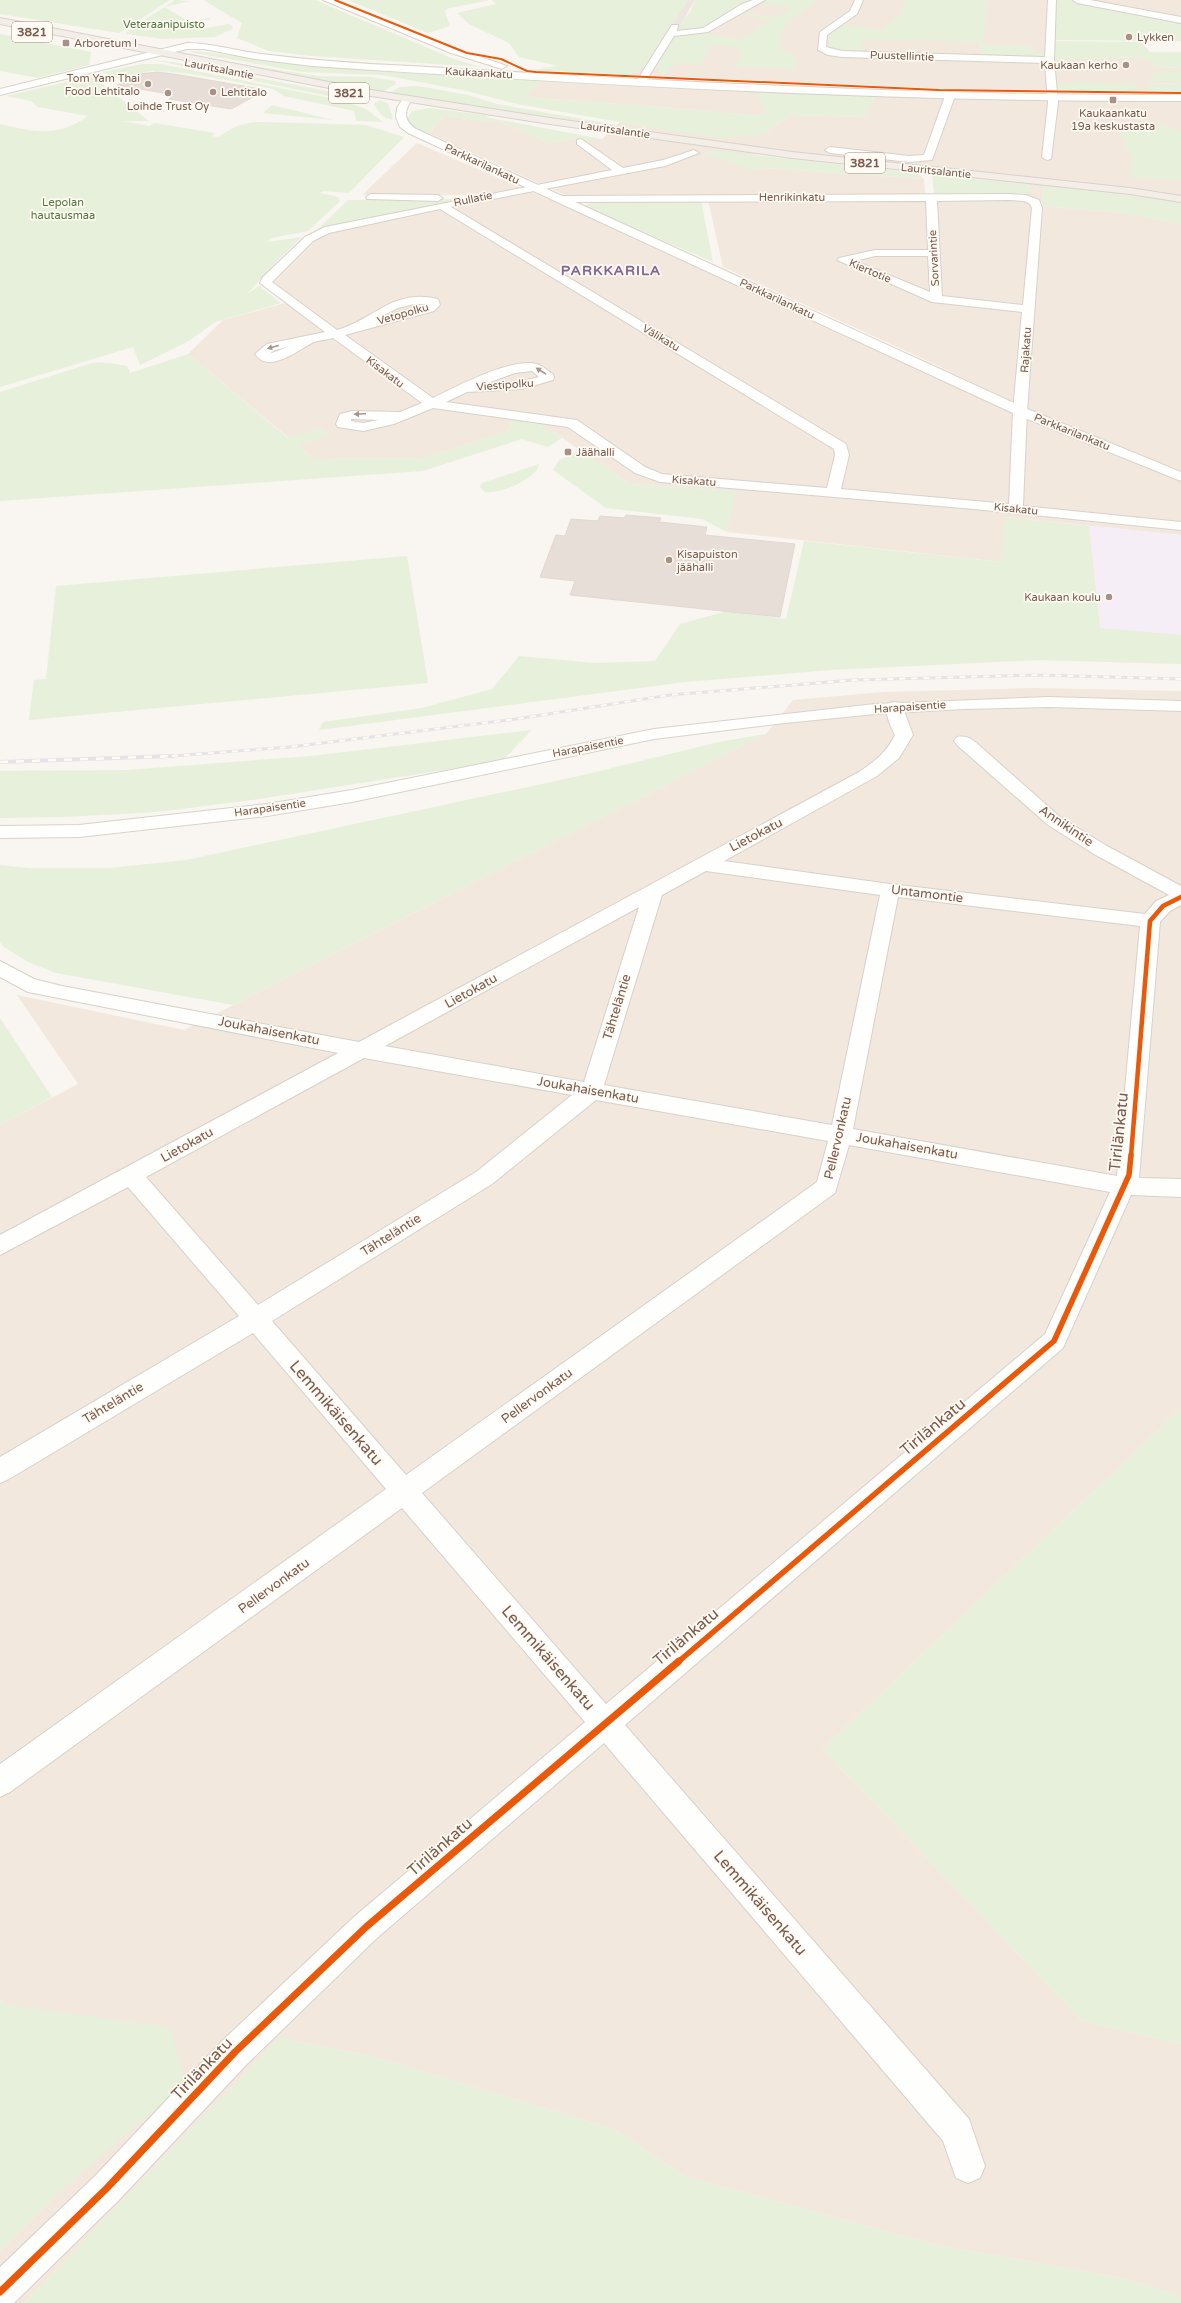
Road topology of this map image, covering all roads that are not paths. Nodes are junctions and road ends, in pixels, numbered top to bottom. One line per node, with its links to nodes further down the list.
1 (328, 0): 12 (street)
2 (761, 0): 13 (street)
3 (859, 0): 11 (street, Puustellintie)
4 (1052, 0): 11 (street)
5 (1077, 0): 6 (street)
6 (1181, 20)
7 (0, 21): 9 (main road, 3821)
8 (0, 26): 10 (main road, 3821)
9 (162, 52): 10 (street, Kaukaankatu); 12 (street, Kaukaankatu); 18 (main road, Lauritsalantie / 3821)
10 (150, 55): 14 (street, Kaukaankatu); 18 (main road, Lauritsalantie / 3821)
11 (1049, 60): 16 (street)
12 (503, 74): 13 (street, Kaukaankatu)
13 (641, 82): 15 (street, Kaukaankatu)
14 (0, 92)
15 (950, 96): 16 (street, Kaukaankatu); 20 (street)
16 (1052, 98): 17 (street, Kaukaankatu); 22 (street)
17 (1181, 98)
18 (406, 100): 24 (street, Parkkarilankatu); 30 (main road, Lauritsalantie / 3821)
19 (581, 142): 23 (street)
20 (830, 150)
21 (694, 153): 23 (street, Rullatie)
22 (1047, 157)
23 (619, 170): 24 (street, Rullatie)
24 (534, 187): 28 (street, Rullatie); 29 (street, Parkkarilankatu)
25 (371, 197): 28 (street)
26 (931, 197): 27 (street, Henrikinkatu); 29 (street, Henrikinkatu); 32 (street, Sorvarintie)
27 (1026, 198): 35 (street, Rajakatu)
28 (468, 199): 31 (street, Rullatie)
29 (559, 199): 41 (street, Parkkarilankatu)
30 (1181, 199)
31 (442, 206): 33 (street, Rullatie); 44 (street, Välikatu)
32 (934, 253): 34 (street, Sorvarintie); 34 (street, Kiertotie)
33 (267, 279): 37 (street, Kisakatu)
34 (936, 299): 35 (street, Sorvarintie)
35 (1029, 309): 41 (street, Rajakatu)
36 (357, 326): 36 (street, Vetopolku); 37 (street, Vetopolku)
37 (336, 334): 38 (street, Vetopolku); 40 (street, Kisakatu)
38 (311, 339)
39 (465, 388): 39 (street, Viestipolku, one-way to 39); 40 (street, Viestipolku)
40 (433, 404): 42 (street, Viestipolku); 44 (street, Kisakatu)
41 (1020, 411): 43 (street, Parkkarilankatu); 45 (street, Rajakatu)
42 (399, 416)
43 (1181, 477)
44 (833, 492): 45 (street, Kisakatu)
45 (1016, 510): 46 (street, Kisakatu)
46 (1181, 526)
47 (1181, 706): 48 (street, Harapaisentie)
48 (895, 708): 50 (street, Harapaisentie); 51 (street, Lietokatu)
49 (963, 741): 54 (street, Annikintie)
50 (0, 832)
51 (703, 864): 52 (street, Untamontie); 53 (street, Lietokatu)
52 (890, 890): 56 (street, Untamontie); 60 (street, Pellervonkatu)
53 (652, 892): 58 (street, Lietokatu); 59 (street, Tähteläntie)
54 (1181, 894)
55 (1181, 897): 56 (street)
56 (1150, 921): 62 (street, Tirilänkatu)
57 (0, 968): 58 (street, Joukahaisenkatu)
58 (362, 1050): 59 (street, Joukahaisenkatu); 61 (street, Lietokatu)
59 (592, 1091): 60 (street, Joukahaisenkatu); 65 (street, Tähteläntie)
60 (840, 1134): 62 (street, Joukahaisenkatu); 67 (street, Pellervonkatu)
61 (131, 1176): 64 (street, Lietokatu); 65 (street, Lemmikäisenkatu)
62 (1124, 1186): 63 (street, Joukahaisenkatu); 68 (street, Tirilänkatu)
63 (1181, 1188)
64 (0, 1246)
65 (255, 1319): 66 (street, Tähteläntie); 67 (street, Lemmikäisenkatu)
66 (0, 1471)
67 (405, 1492): 68 (street, Lemmikäisenkatu); 69 (street, Pellervonkatu)
68 (604, 1723): 70 (street, Lemmikäisenkatu); 71 (street, Tirilänkatu)
69 (0, 1782)
70 (968, 2166)
71 (0, 2292)

